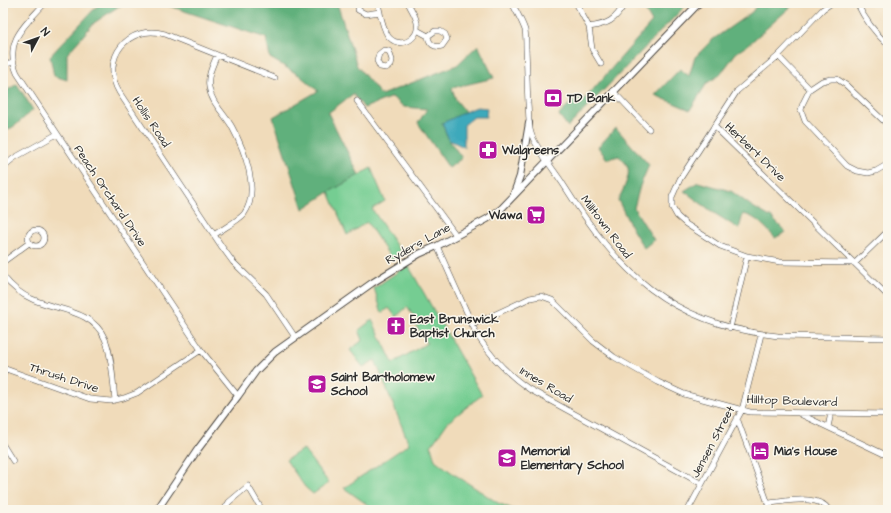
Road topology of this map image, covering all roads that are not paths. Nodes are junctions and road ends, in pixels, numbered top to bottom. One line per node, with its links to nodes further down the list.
1 (45, 3): 20 (street)
2 (359, 3): 11 (street)
3 (378, 3): 11 (street)
4 (408, 3): 13 (street)
5 (512, 3): 27 (street, Milltown Road)
6 (576, 3): 12 (street)
7 (625, 3): 12 (street)
8 (699, 3): 25 (main road, Ryders Lane)
9 (832, 3): 19 (street)
10 (857, 3): 16 (street)
11 (380, 12): 15 (street)
12 (589, 27): 21 (street)
13 (417, 30): 14 (street); 15 (street)
14 (428, 36)
15 (392, 40): 17 (street)
16 (888, 45)
17 (386, 50)
18 (216, 55): 23 (street, Hollis Road); 37 (street); 37 (street, Hollis Road)
19 (778, 56): 24 (street); 29 (street)
20 (13, 62): 22 (street); 31 (street, Peach Orchard Drive)
21 (601, 64)
22 (3, 65)
23 (275, 78)
24 (810, 89): 28 (street); 33 (street)
25 (613, 91): 30 (street); 32 (main road, Ryders Lane)
26 (357, 101): 38 (street)
27 (529, 123): 32 (street, Milltown Road); 35 (main road)
28 (888, 125)
29 (714, 126): 41 (street, Herbert Drive); 43 (street, Herbert Drive)
30 (649, 129)
31 (57, 134): 34 (street); 51 (street, Peach Orchard Drive)
32 (548, 161): 35 (main road, Ryders Lane); 47 (street, Milltown Road)
33 (888, 164)
34 (3, 166)
35 (514, 195): 38 (main road, Ryders Lane)
36 (888, 231): 43 (street)
37 (214, 235): 49 (street, Hollis Road)
38 (456, 235): 40 (main road, Ryders Lane)
39 (29, 243): 42 (street)
40 (437, 246): 46 (street, Innes Road); 49 (main road, Ryders Lane)
41 (747, 256): 43 (street, Herbert Drive); 47 (street)
42 (3, 262)
43 (855, 263): 45 (street, Herbert Drive)
44 (3, 276): 55 (street)
45 (888, 296)
46 (472, 325): 56 (street, Hilltop Boulevard); 65 (street, Innes Road)
47 (730, 328): 48 (street, Milltown Road)
48 (761, 334): 50 (street, Milltown Road); 56 (street, Jensen Street)
49 (295, 337): 54 (main road, Ryders Lane)
50 (888, 338)
51 (201, 350): 54 (street, Peach Orchard Drive); 55 (street, Thrush Drive)
52 (4, 369): 53 (street); 55 (street, Thrush Drive)
53 (3, 376)
54 (238, 396): 67 (main road, Ryders Lane)
55 (115, 400)
56 (742, 410): 57 (street, Hilltop Boulevard); 60 (street, Jensen Street)
57 (798, 413): 58 (street, Hilltop Boulevard); 61 (street)
58 (832, 413): 59 (street, Hilltop Boulevard); 61 (street)
59 (888, 414)
60 (738, 418): 65 (street, Jensen Street); 66 (street)
61 (828, 427): 63 (street)
62 (3, 445): 64 (street)
63 (888, 456)
64 (13, 461)
65 (702, 484): 70 (street, Jensen Street)
66 (768, 503): 71 (street); 72 (street)
67 (157, 510)
68 (224, 510): 69 (street)
69 (262, 510)
70 (688, 510)
71 (768, 510)
72 (829, 510)

